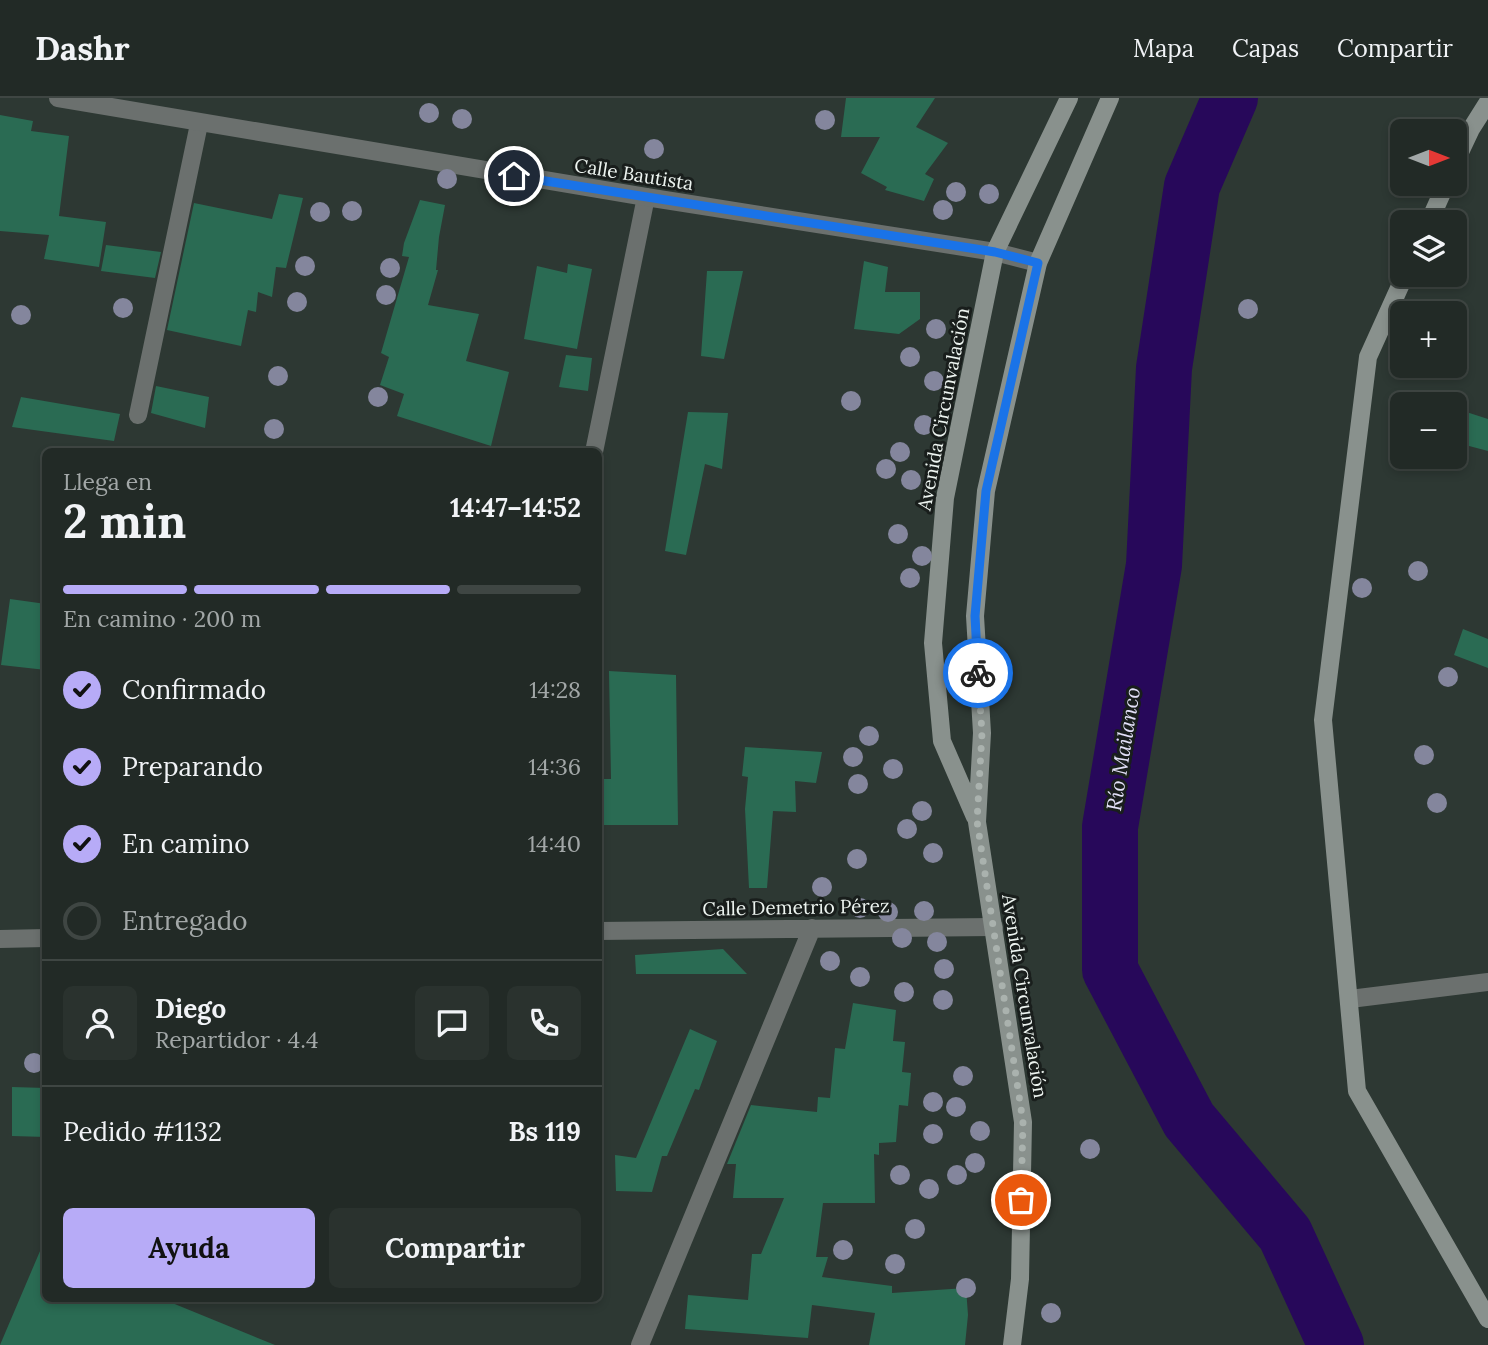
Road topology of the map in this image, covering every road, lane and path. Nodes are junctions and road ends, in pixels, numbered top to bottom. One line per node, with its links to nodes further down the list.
1 (58, 98): 5 (street, Calle Bautista)
2 (1069, 98): 8 (main road, Avenida Circunvalación)
3 (1110, 98): 9 (main road, Avenida Circunvalación)
4 (1488, 102): 6 (main road)
5 (198, 124): 7 (street, Calle Bautista); 11 (street)
6 (1467, 137)
7 (646, 197): 8 (street, Calle Bautista); 12 (street)
8 (995, 252): 9 (street, Calle Bautista); 13 (main road, Avenida Circunvalación)
9 (1038, 263): 13 (main road, Avenida Circunvalación)
10 (1400, 287): 20 (main road)
11 (138, 415)
12 (595, 448)
13 (977, 821): 14 (main road, Avenida Circunvalación)
14 (994, 927): 15 (street, Calle Demetrio Pérez); 23 (main road, Avenida Circunvalación)
15 (812, 928): 16 (street, Calle Demetrio Pérez); 22 (street)
16 (602, 931)
17 (42, 938): 18 (street)
18 (0, 939)
19 (1488, 982): 20 (street)
20 (1350, 999): 21 (main road)
21 (1488, 1319)
22 (640, 1345)
23 (1012, 1345)

